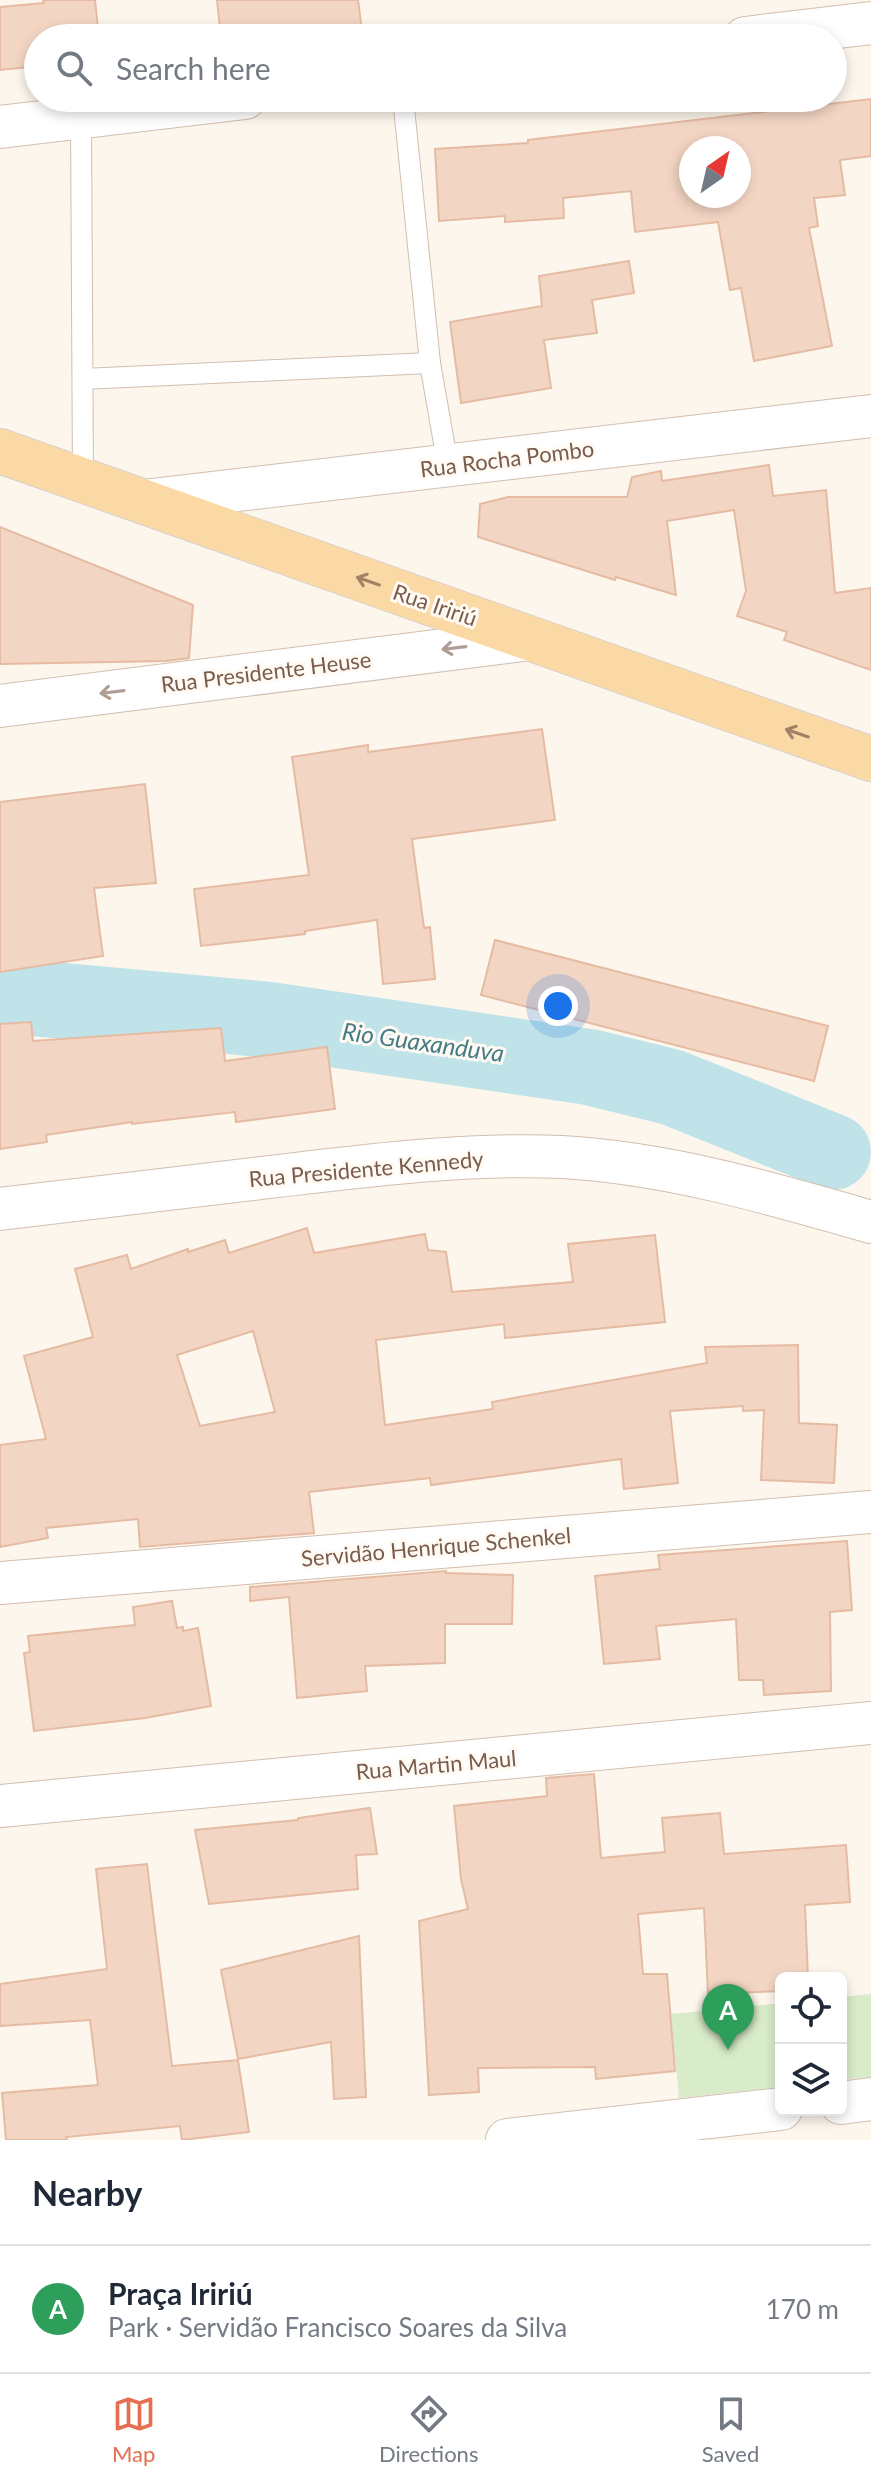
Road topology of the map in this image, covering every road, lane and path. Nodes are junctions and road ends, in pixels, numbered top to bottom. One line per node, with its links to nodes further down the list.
1 (871, 23): 2 (street)
2 (847, 26)
3 (130, 112): 5 (street)
4 (404, 112): 7 (lane)
5 (81, 118): 6 (street); 8 (lane)
6 (0, 127)
7 (430, 363): 8 (lane); 11 (lane)
8 (83, 379): 12 (lane)
9 (871, 416): 11 (street, Rua Rocha Pombo)
10 (0, 451): 12 (main road, Rua Iririú)
11 (448, 466): 13 (street, Rua Rocha Pombo)
12 (83, 480): 13 (main road, Rua Iririú)
13 (143, 501): 14 (main road, Rua Iririú, one-way to 13)
14 (531, 639): 15 (street, Rua Presidente Heuse, one-way to 15); 16 (main road, Rua Iririú, one-way to 14)
15 (0, 706)
16 (871, 759)
17 (0, 1209): 18 (street, Rua Presidente Kennedy)
18 (871, 1222)
19 (871, 1512): 20 (street, Servidão Henrique Schenkel)
20 (0, 1583)
21 (871, 1723): 22 (street, Rua Martin Maul)
22 (0, 1806)
23 (871, 2099): 24 (street)
24 (847, 2102)
25 (775, 2110): 26 (street)
26 (507, 2140)

